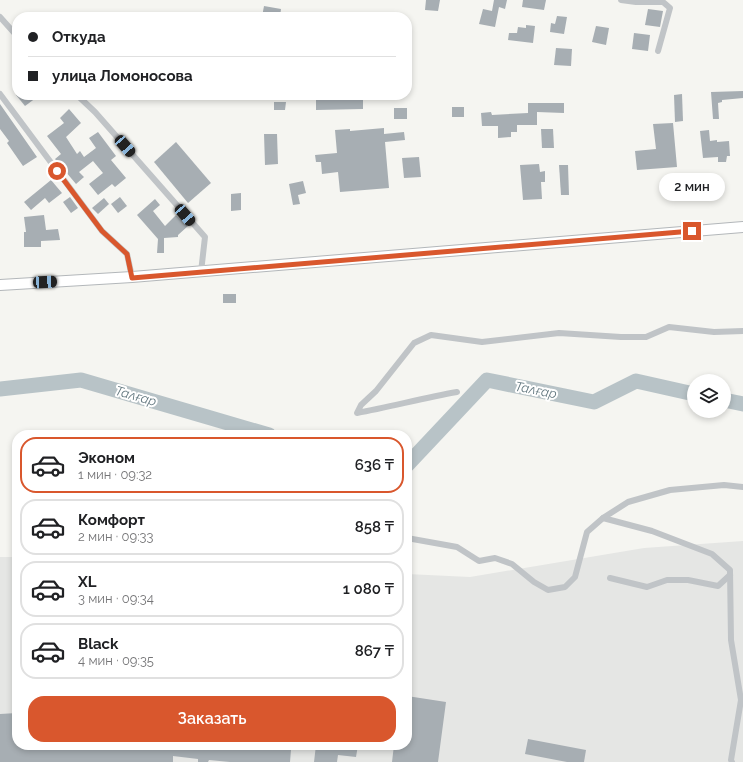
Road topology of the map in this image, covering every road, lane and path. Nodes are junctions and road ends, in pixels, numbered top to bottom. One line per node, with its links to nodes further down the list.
1 (621, 0): 4 (street)
2 (0, 17): 3 (street)
3 (12, 30)
4 (658, 51)
5 (0, 94): 9 (street)
6 (82, 100): 8 (street)
7 (743, 227): 8 (main road)
8 (201, 272): 9 (main road)
9 (132, 278): 10 (main road)
10 (1, 284)
11 (743, 331): 12 (street)
12 (457, 392)
13 (743, 487): 14 (street)
14 (603, 518): 15 (street); 16 (street)
15 (412, 539)
16 (730, 575): 17 (street); 18 (street)
17 (610, 578)
18 (742, 700): 19 (street)
19 (732, 762)

